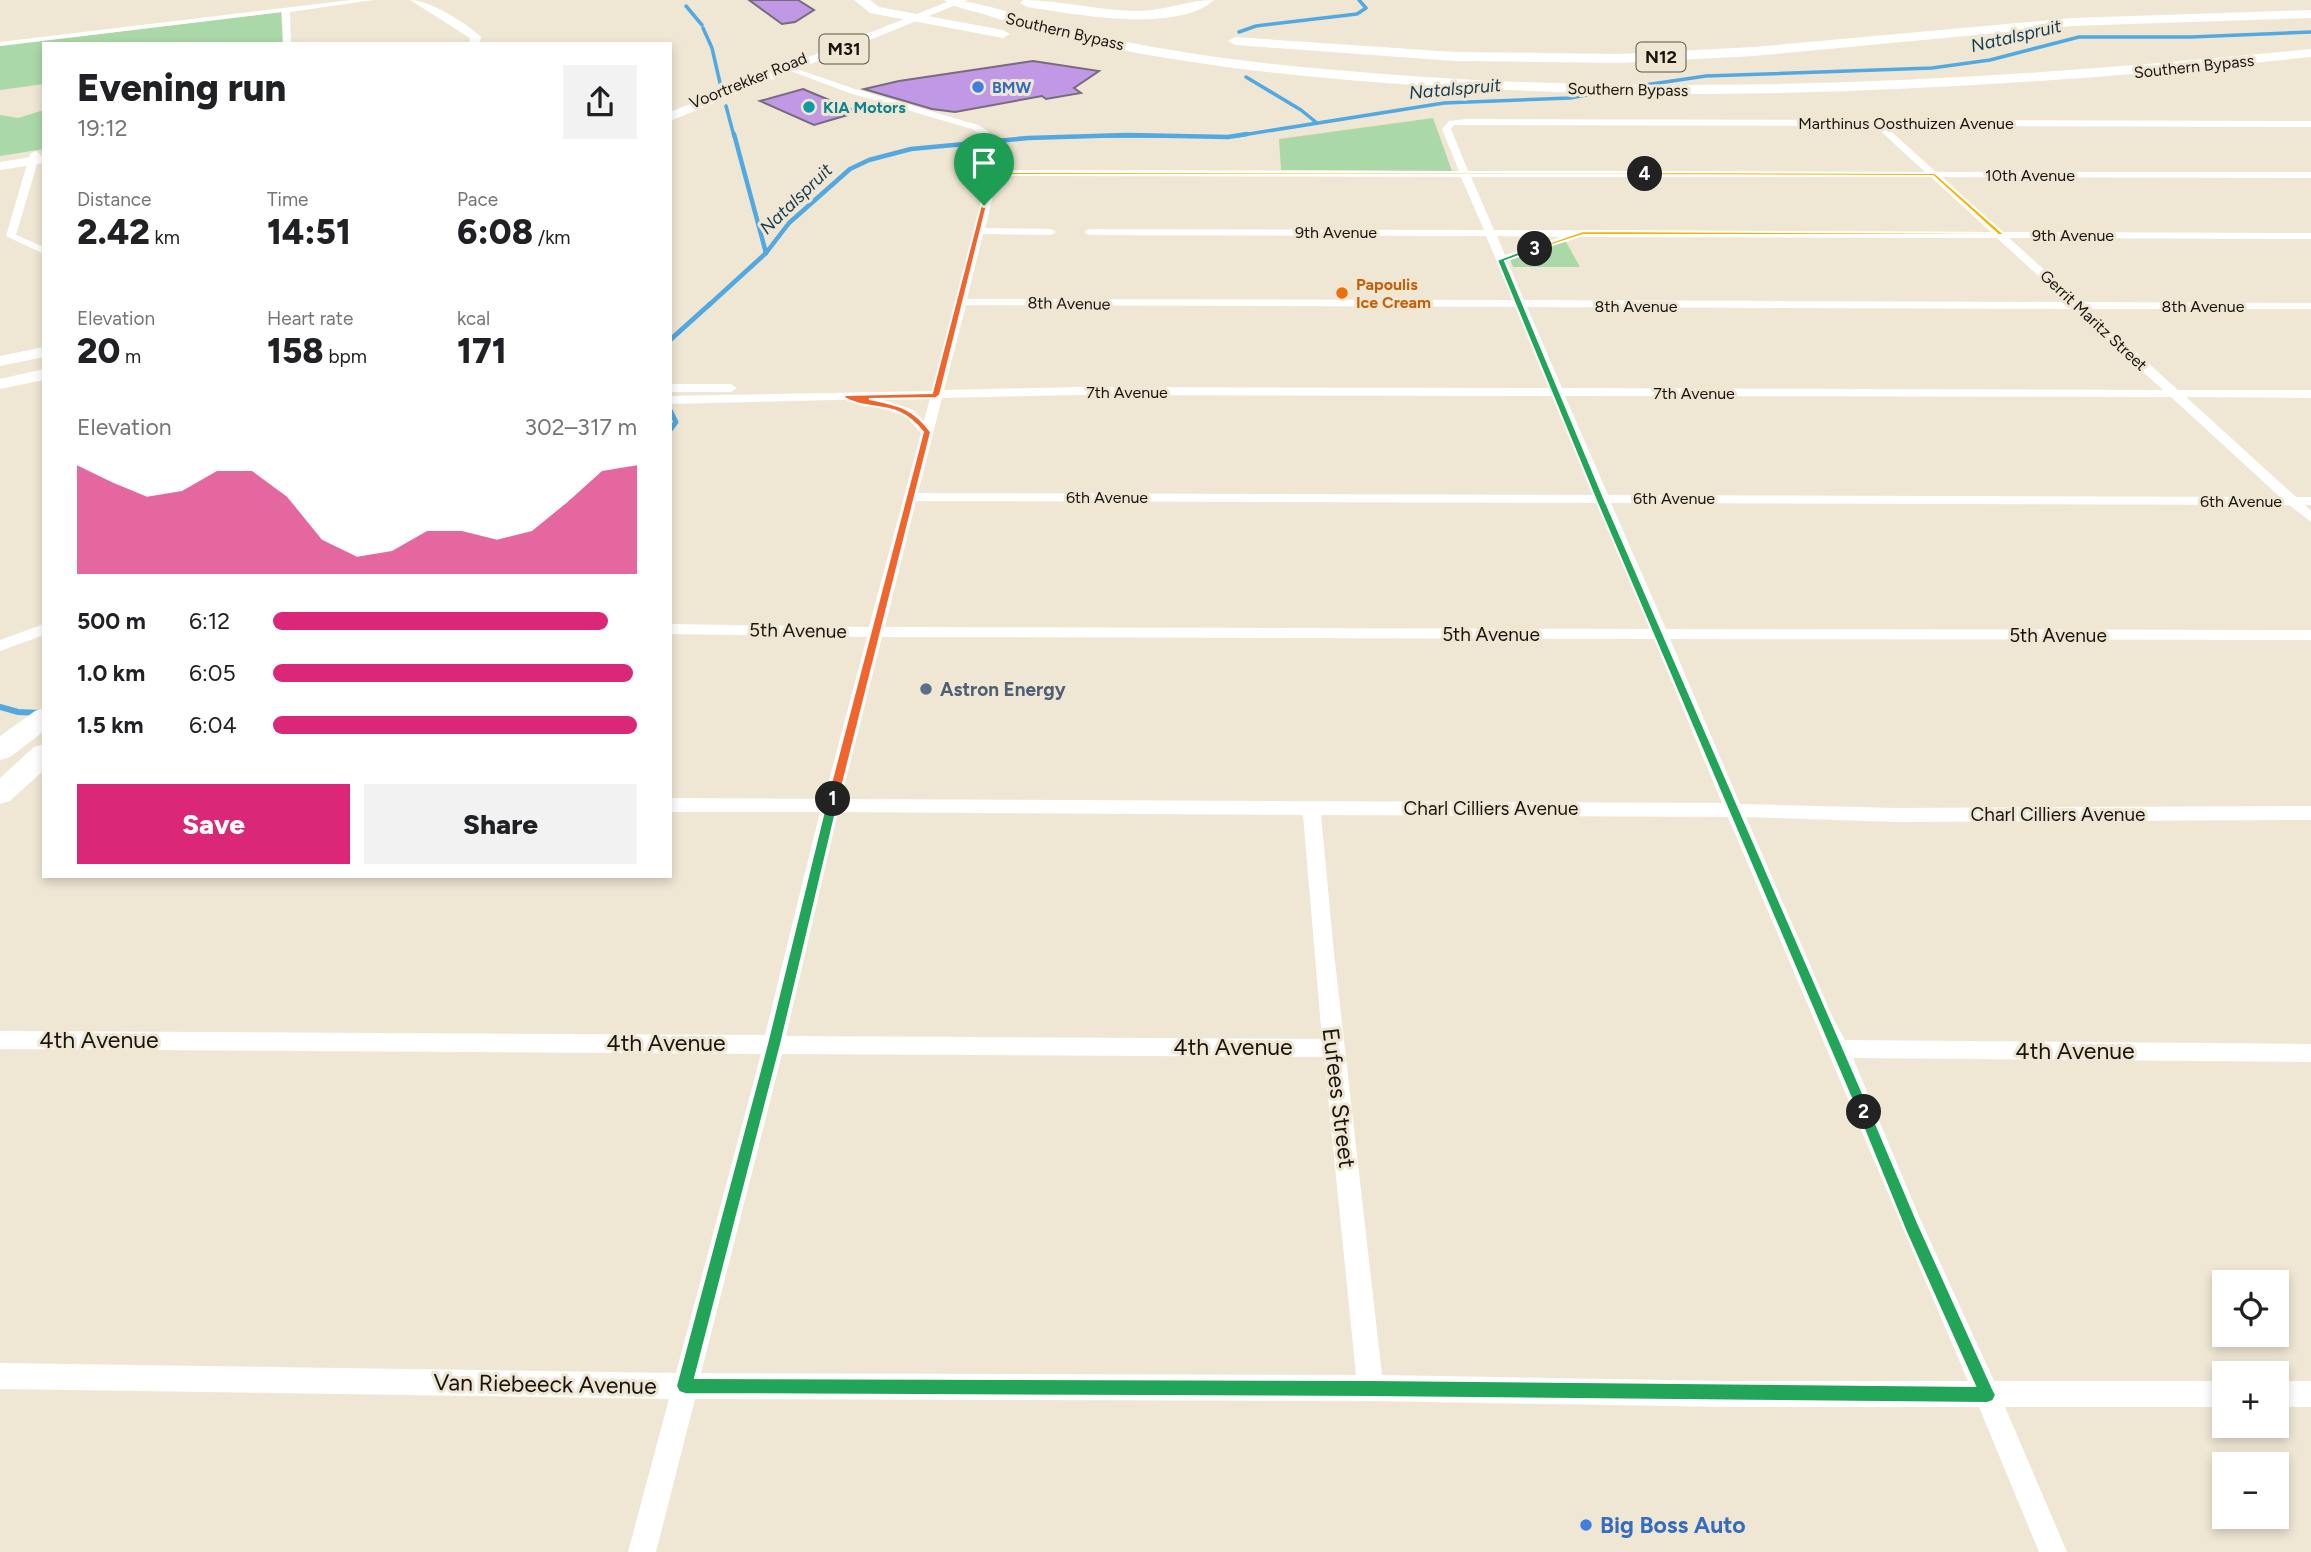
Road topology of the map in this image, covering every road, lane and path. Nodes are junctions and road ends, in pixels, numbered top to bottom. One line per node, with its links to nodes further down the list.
1 (369, 0): 10 (street)
2 (398, 0): 17 (street)
3 (415, 0): 19 (street)
4 (861, 0): 11 (highway)
5 (942, 0): 13 (main road, Voortrekker Road / M31)
6 (951, 0): 23 (highway, Southern Bypass / N12)
7 (962, 0): 13 (main road, Voortrekker Road / M31)
8 (1207, 0): 9 (highway)
9 (1020, 2): 14 (highway, Southern Bypass)
10 (286, 10): 18 (street); 20 (street)
11 (875, 10): 13 (highway); 15 (highway)
12 (2311, 14): 16 (highway, Southern Bypass / N12)
13 (911, 17): 15 (main road, Voortrekker Road / M31); 22 (main road, Voortrekker Road / M31); 23 (highway)
14 (1144, 29)
15 (870, 30): 24 (main road, Voortrekker Road / M31)
16 (1217, 39)
17 (460, 41)
18 (287, 42)
19 (475, 42)
20 (0, 44)
21 (2311, 53): 23 (highway, Southern Bypass / N12)
22 (793, 70): 24 (main road, Voortrekker Road); 34 (street)
23 (1390, 80)
24 (752, 84): 25 (main road)
25 (708, 101): 26 (main road); 27 (main road, Voortrekker Road); 28 (main road, Voortrekker Road); 29 (main road)
26 (672, 103)
27 (672, 110)
28 (672, 116)
29 (672, 123)
30 (1877, 123): 31 (street, Marthinus Oosthuizen Avenue); 35 (street, Marthinus Oosthuizen Avenue); 36 (street, Gerrit Maritz Street)
31 (2311, 124)
32 (38, 162): 33 (main road); 46 (street)
33 (4, 163)
34 (993, 173): 35 (street, 10th Avenue); 38 (street)
35 (1466, 173): 36 (street, 10th Avenue); 41 (street)
36 (1935, 174): 37 (street, 10th Avenue); 44 (street, Gerrit Maritz Street)
37 (2311, 175)
38 (978, 231): 39 (street); 50 (street)
39 (1051, 232)
40 (1089, 232): 41 (street, 9th Avenue)
41 (1488, 232): 42 (street, 9th Avenue); 49 (street)
42 (1522, 232): 43 (street, 9th Avenue); 47 (street)
43 (1583, 233): 44 (street, 9th Avenue); 47 (street, 9th Avenue)
44 (2002, 235): 45 (street, 9th Avenue); 52 (street, Gerrit Maritz Street)
45 (2311, 236)
46 (6, 238): 48 (street)
47 (1543, 246): 49 (street, 9th Avenue)
48 (42, 250)
49 (1501, 260): 51 (street)
50 (961, 302): 51 (street, 8th Avenue); 59 (street)
51 (1520, 305): 52 (street, 8th Avenue); 60 (street)
52 (2081, 306): 53 (street, 8th Avenue); 62 (street, Gerrit Maritz Street)
53 (2311, 306)
54 (39, 352): 55 (street)
55 (0, 361)
56 (42, 374): 57 (street)
57 (0, 384)
58 (672, 388): 61 (street)
59 (937, 391): 60 (street, 7th Avenue); 61 (street, 7th Avenue); 64 (street, 7th Avenue); 66 (street)
60 (1556, 392): 62 (street, 7th Avenue); 68 (street)
61 (696, 394): 64 (street, 7th Avenue); 65 (street)
62 (2174, 394): 63 (street, 7th Avenue); 69 (street, Gerrit Maritz Street)
63 (2311, 394)
64 (846, 397): 66 (street)
65 (672, 400)
66 (927, 432): 67 (street)
67 (912, 496): 68 (street, 6th Avenue); 74 (street)
68 (1600, 498): 69 (street, 6th Avenue); 75 (street)
69 (2293, 501): 70 (street, 6th Avenue); 71 (street, Gerrit Maritz Street)
70 (2311, 501)
71 (2311, 518)
72 (672, 629): 74 (street, 5th Avenue)
73 (42, 630): 77 (street)
74 (877, 631): 75 (street, 5th Avenue); 83 (street)
75 (1660, 635): 76 (street, 5th Avenue); 85 (street)
76 (2311, 635)
77 (0, 646)
78 (42, 718): 79 (main road)
79 (0, 750)
80 (42, 756): 81 (main road)
81 (0, 794)
82 (672, 805): 83 (street, Charl Cilliers Avenue)
83 (831, 805): 84 (street, Charl Cilliers Avenue); 88 (street)
84 (1311, 807): 85 (street, Charl Cilliers Avenue); 89 (street, Eufees Street)
85 (1734, 810): 86 (street, Charl Cilliers Avenue); 90 (street)
86 (2311, 813)
87 (0, 1040): 88 (street, 4th Avenue)
88 (774, 1044): 89 (street, 4th Avenue); 93 (street)
89 (1332, 1048): 94 (street, Eufees Street)
90 (1839, 1049): 91 (street, 4th Avenue); 98 (street)
91 (2311, 1053)
92 (0, 1376): 93 (street, Van Riebeeck Avenue)
93 (685, 1386): 94 (street, Van Riebeeck Avenue); 99 (street)
94 (1370, 1388): 98 (street, Van Riebeeck Avenue)
95 (2212, 1394): 98 (street, Van Riebeeck Avenue)
96 (2289, 1394): 97 (street)
97 (2311, 1394)
98 (1987, 1395): 100 (street)
99 (642, 1552)
100 (2053, 1552)

